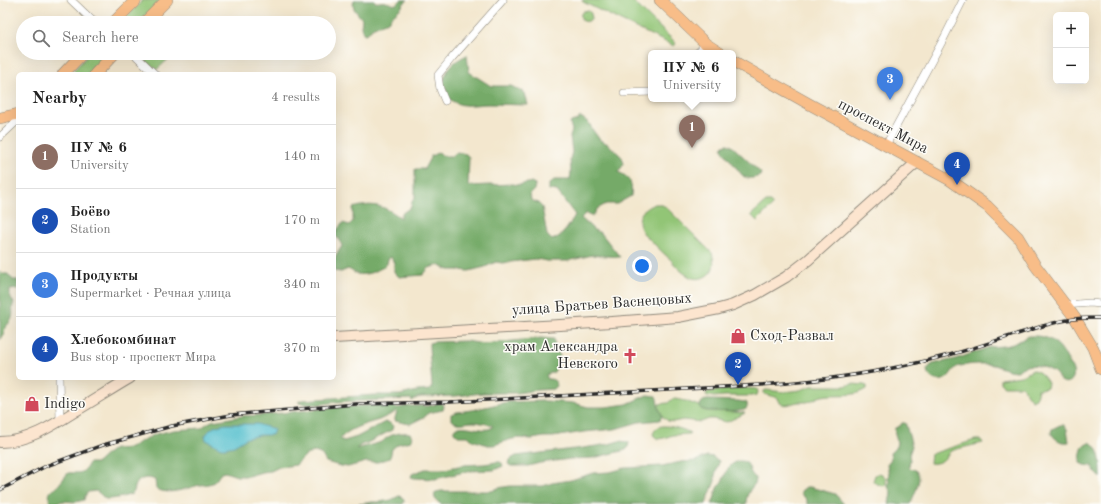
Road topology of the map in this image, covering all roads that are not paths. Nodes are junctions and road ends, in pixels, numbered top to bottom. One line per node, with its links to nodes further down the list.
1 (71, 0): 7 (street)
2 (136, 0): 8 (main road)
3 (167, 0): 9 (main road)
4 (503, 0): 22 (street)
5 (660, 0): 10 (main road)
6 (963, 0): 27 (street)
7 (88, 16)
8 (120, 16)
9 (151, 16)
10 (706, 44): 11 (street); 12 (main road)
11 (700, 50)
12 (715, 50)
13 (76, 60): 17 (main road)
14 (108, 60): 18 (main road)
15 (140, 60): 19 (street)
16 (736, 63): 27 (main road, проспект Мира)
17 (65, 72)
18 (97, 72)
19 (153, 72)
20 (648, 92): 21 (street)
21 (624, 93)
22 (445, 101)
23 (0, 119): 24 (main road)
24 (16, 119)
25 (16, 120): 26 (street)
26 (0, 137)
27 (886, 145): 28 (main road, проспект Мира)
28 (917, 162): 30 (main road, проспект Мира); 31 (main road, улица Братьев Васнецовых)
29 (1101, 304): 30 (street)
30 (1066, 305): 32 (main road, проспект Мира)
31 (336, 338)
32 (1097, 350): 33 (main road, проспект Мира)
33 (1101, 369)
34 (59, 380): 36 (street)
35 (127, 380): 36 (main road)
36 (60, 421): 37 (main road)
37 (0, 442)

